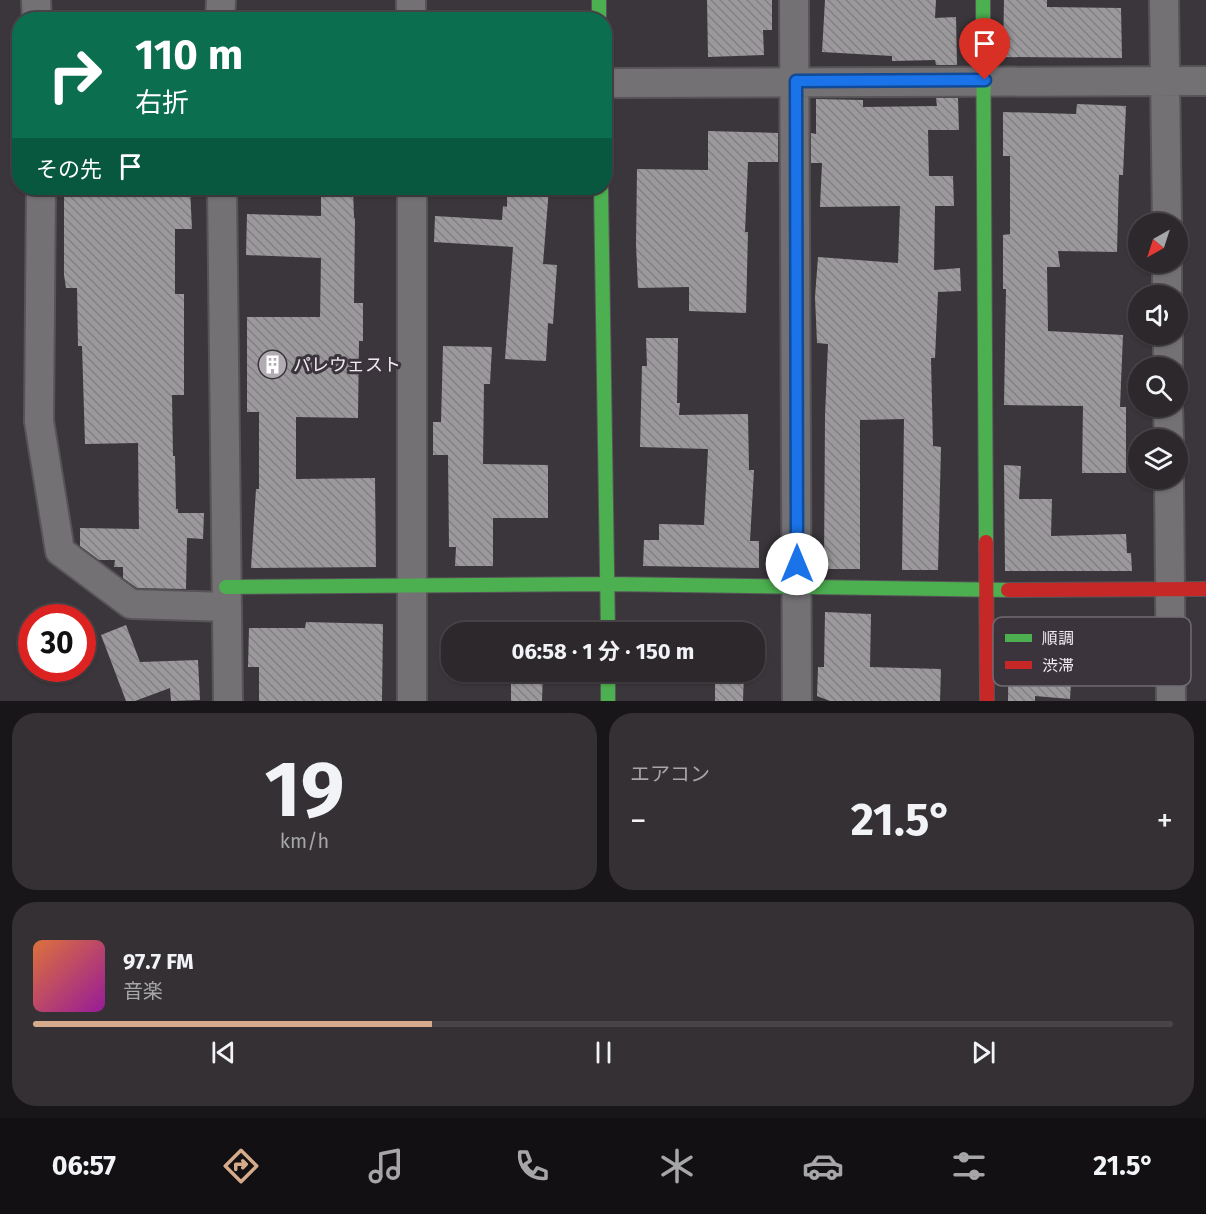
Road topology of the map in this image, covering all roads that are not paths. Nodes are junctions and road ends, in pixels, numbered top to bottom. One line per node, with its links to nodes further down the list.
1 (794, 0): 5 (street)
2 (983, 0): 4 (street)
3 (1164, 0): 6 (street)
4 (985, 80): 5 (street); 6 (street); 19 (street)
5 (796, 81): 8 (street); 17 (street)
6 (1166, 81): 7 (street); 13 (street)
7 (1206, 81)
8 (612, 83)
9 (41, 195): 21 (street)
10 (222, 195): 21 (street)
11 (412, 195): 16 (street)
12 (601, 195): 15 (street)
13 (1167, 213)
14 (1169, 489): 20 (street)
15 (608, 584): 16 (street); 17 (street); 23 (street)
16 (411, 585): 21 (street); 27 (street)
17 (797, 587): 19 (street); 29 (street)
18 (1206, 589): 20 (street)
19 (987, 590): 20 (street); 30 (street)
20 (1170, 590): 22 (street)
21 (227, 597): 26 (street)
22 (1170, 617)
23 (608, 622)
24 (608, 682): 28 (street)
25 (1171, 686): 31 (street)
26 (228, 701)
27 (412, 701)
28 (608, 701)
29 (797, 701)
30 (987, 701)
31 (1171, 701)

